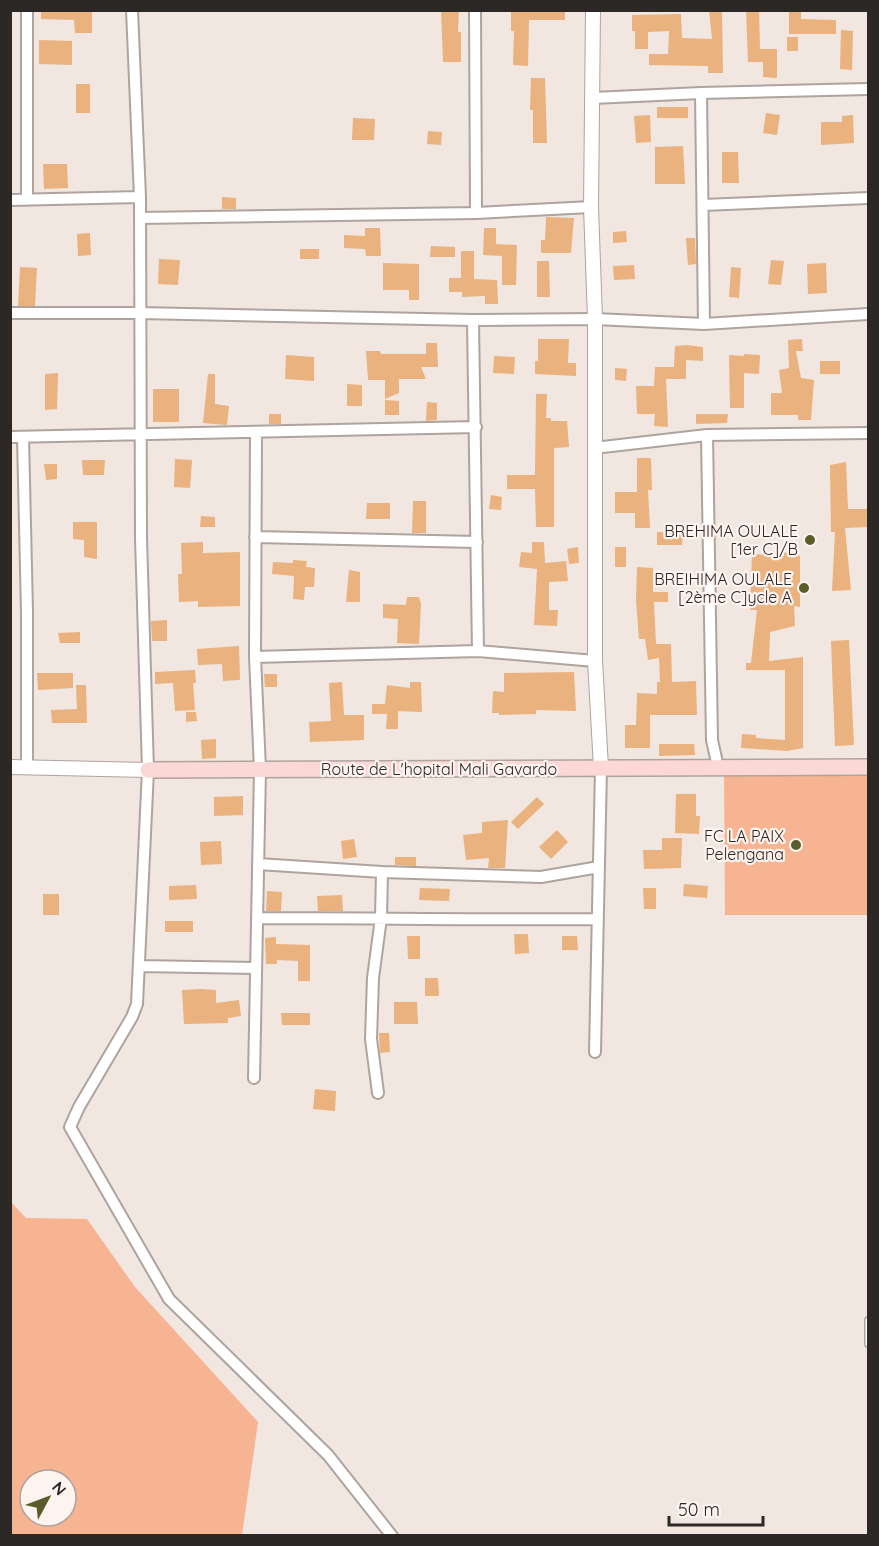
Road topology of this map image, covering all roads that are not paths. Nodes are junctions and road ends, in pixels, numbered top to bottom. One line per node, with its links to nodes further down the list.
1 (27, 10): 11 (street)
2 (132, 10): 8 (street)
3 (475, 10): 14 (street)
4 (592, 10): 7 (street)
5 (868, 89): 6 (street)
6 (701, 93): 7 (street); 12 (street)
7 (593, 98): 13 (street)
8 (140, 197): 11 (street); 15 (street)
9 (868, 198): 12 (street)
10 (10, 200): 11 (street)
11 (27, 200)
12 (703, 204): 21 (street)
13 (591, 207): 14 (street); 19 (street)
14 (476, 213): 15 (street)
15 (140, 218): 17 (street)
16 (10, 313): 17 (street)
17 (140, 313): 20 (street); 25 (street)
18 (868, 314): 21 (street)
19 (596, 319): 20 (street); 21 (street); 29 (street)
20 (473, 320): 22 (street)
21 (704, 324)
22 (476, 428): 23 (street); 31 (street)
23 (256, 432): 25 (street); 30 (street)
24 (868, 433): 26 (street)
25 (141, 434): 28 (street); 41 (street)
26 (706, 435): 29 (street); 37 (street)
27 (10, 437): 28 (street)
28 (23, 437): 36 (street)
29 (594, 448): 34 (street)
30 (255, 537): 31 (street); 33 (street)
31 (477, 542): 32 (street)
32 (478, 651): 33 (street); 34 (street)
33 (255, 657): 40 (street)
34 (595, 661): 39 (street)
35 (10, 767): 36 (street, Route de L'hopital Mali Gavardo)
36 (27, 767): 41 (street, Route de L'hopital Mali Gavardo)
37 (718, 767): 38 (main road, Route de L'hopital Mali Gavardo); 39 (main road, Route de L'hopital Mali Gavardo)
38 (868, 767)
39 (601, 768): 40 (main road, Route de L'hopital Mali Gavardo); 43 (street)
40 (260, 769): 41 (main road, Route de L'hopital Mali Gavardo); 42 (street)
41 (148, 770): 48 (street)
42 (258, 864): 44 (street); 45 (street)
43 (599, 867): 44 (street); 47 (street)
44 (382, 872): 46 (street)
45 (257, 918): 46 (street); 49 (street)
46 (381, 918): 47 (street); 52 (street)
47 (598, 920): 50 (street)
48 (139, 966): 49 (street); 55 (street)
49 (256, 968): 51 (street)
50 (595, 1052)
51 (254, 1078)
52 (378, 1093)
53 (868, 1320): 54 (lane)
54 (868, 1344)
55 (392, 1536)

